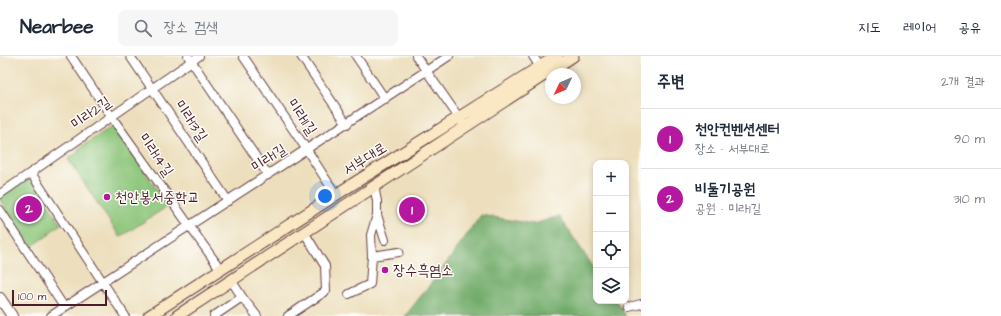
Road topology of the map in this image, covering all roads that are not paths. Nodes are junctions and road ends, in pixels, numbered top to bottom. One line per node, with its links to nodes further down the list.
1 (71, 56): 17 (street, 미라14길)
2 (130, 56): 15 (street, 미라13길)
3 (199, 56): 12 (street, 미라2길)
4 (243, 56): 21 (street, 미라11길)
5 (301, 56): 19 (street)
6 (356, 56): 16 (street)
7 (416, 56): 14 (street)
8 (449, 56): 14 (street, 미라1길)
9 (533, 56): 13 (street)
10 (557, 56): 13 (main road, 서부대로)
11 (574, 56): 20 (main road, 서부대로)
12 (190, 59): 15 (street, 미라2길); 23 (street)
13 (540, 67): 18 (main road, 서부대로)
14 (426, 71): 16 (street, 미라1길); 18 (street)
15 (152, 89): 17 (street, 미라2길); 27 (street, 미라13길)
16 (385, 99): 19 (street, 미라1길)
17 (111, 116): 22 (street, 미라2길); 30 (street, 미라14길)
18 (459, 118): 20 (street); 26 (main road, 서부대로)
19 (347, 124): 21 (street, 미라1길)
20 (466, 127): 24 (main road, 서부대로)
21 (307, 150): 23 (street, 미라1길); 26 (street, 미라11길)
22 (31, 173): 25 (street, 미라2길); 37 (street)
23 (268, 175): 27 (street, 미라1길)
24 (374, 186): 29 (street); 31 (main road, 서부대로)
25 (0, 194)
26 (336, 195): 35 (main road, 서부대로)
27 (228, 201): 30 (street, 미라1길)
28 (0, 210): 42 (street)
29 (377, 215): 32 (street); 34 (street)
30 (190, 226): 35 (street, 미라14길); 37 (street, 미라1길)
31 (304, 232): 36 (main road, 서부대로); 51 (street)
32 (385, 240)
33 (399, 252): 34 (street)
34 (372, 256): 38 (street)
35 (221, 270): 47 (main road, 서부대로)
36 (231, 280): 39 (street); 48 (main road, 서부대로)
37 (103, 283): 42 (street, 미라1길); 46 (street)
38 (349, 294)
39 (242, 297): 49 (street); 50 (street)
40 (0, 298): 44 (street)
41 (641, 304): 43 (street)
42 (64, 307): 45 (street, 미라1길)
43 (629, 307)
44 (12, 316)
45 (51, 316)
46 (125, 316)
47 (149, 316)
48 (176, 316)
49 (214, 316)
50 (257, 316)
51 (288, 316)

